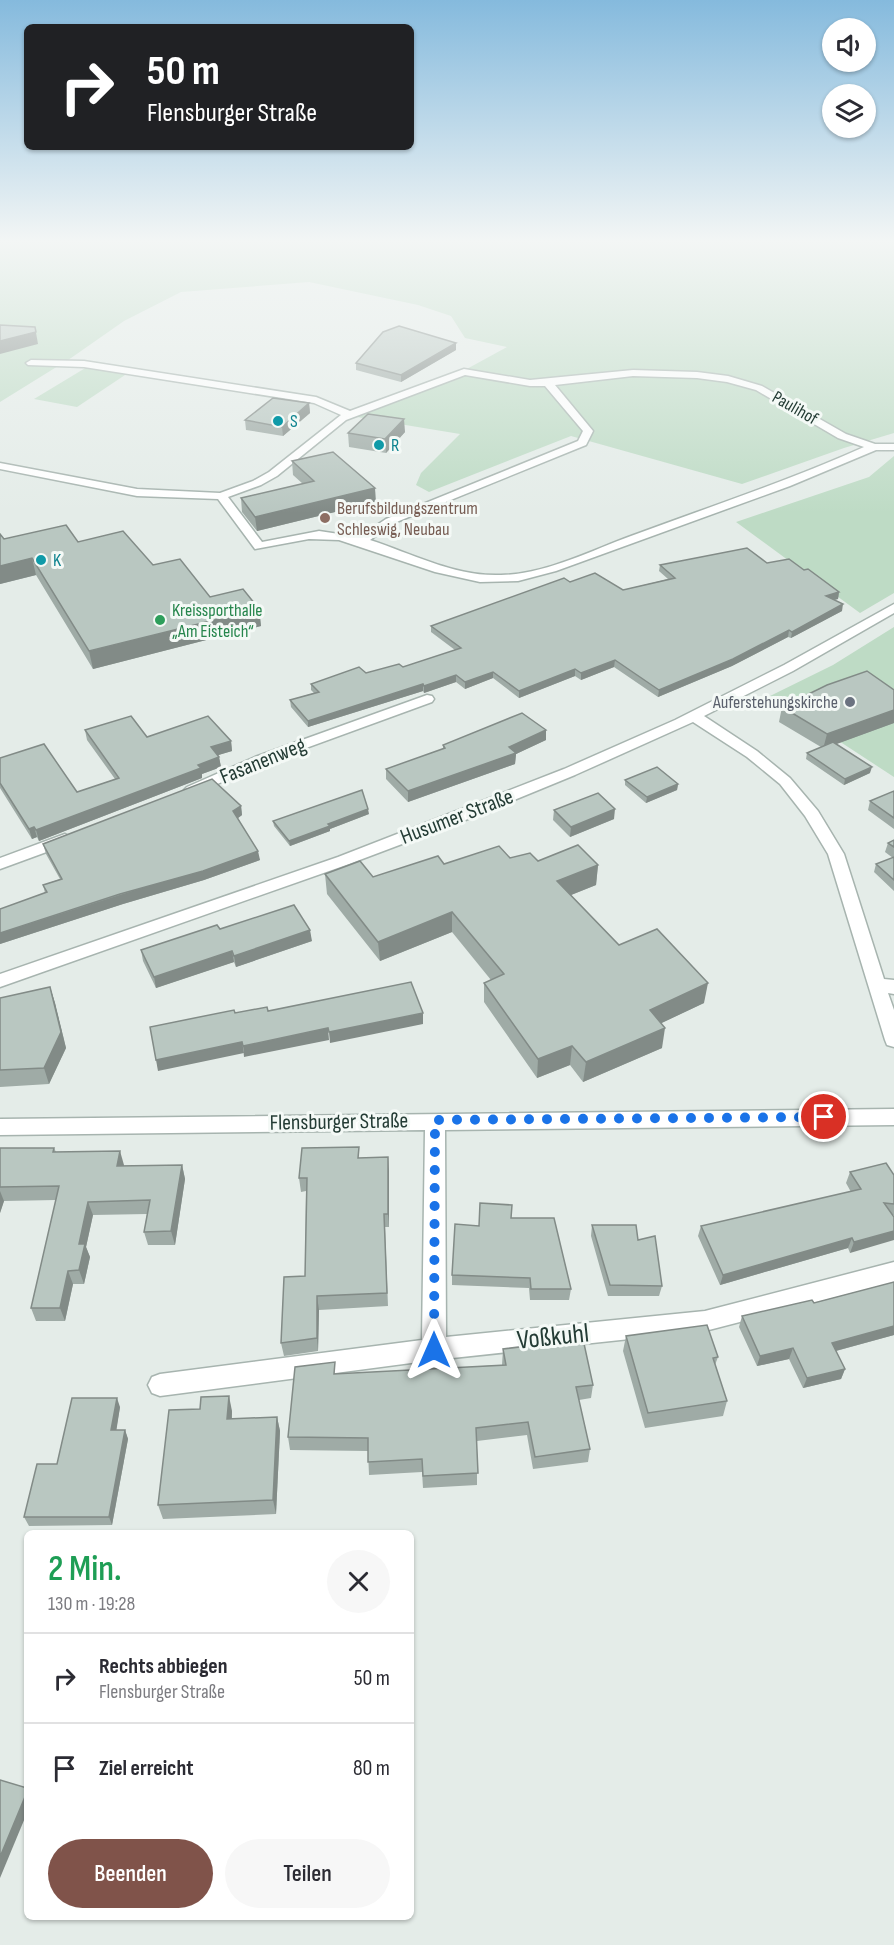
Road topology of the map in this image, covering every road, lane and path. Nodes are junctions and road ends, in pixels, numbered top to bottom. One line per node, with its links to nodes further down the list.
1 (31, 363): 3 (street)
2 (548, 383): 3 (street, Paulihof); 4 (street, Paulihof); 8 (street)
3 (346, 417): 7 (street)
4 (874, 447): 5 (street); 8 (street)
5 (894, 447)
6 (0, 466): 7 (street)
7 (220, 496): 8 (street)
8 (359, 543)
9 (894, 608): 11 (street, Husumer Straße)
10 (427, 699): 12 (street, Fasanenweg)
11 (695, 717): 15 (street, Husumer Straße); 16 (street)
12 (179, 795)
13 (85, 832): 14 (street)
14 (0, 864)
15 (0, 981)
16 (875, 985): 17 (street); 18 (street)
17 (894, 987)
18 (894, 1040)
19 (894, 1117): 20 (street, Flensburger Straße)
20 (435, 1120): 21 (street, Flensburger Straße); 23 (street)
21 (0, 1127)
22 (894, 1272): 23 (street, Voßkuhl)
23 (434, 1350): 24 (street, Voßkuhl)
24 (160, 1385)

